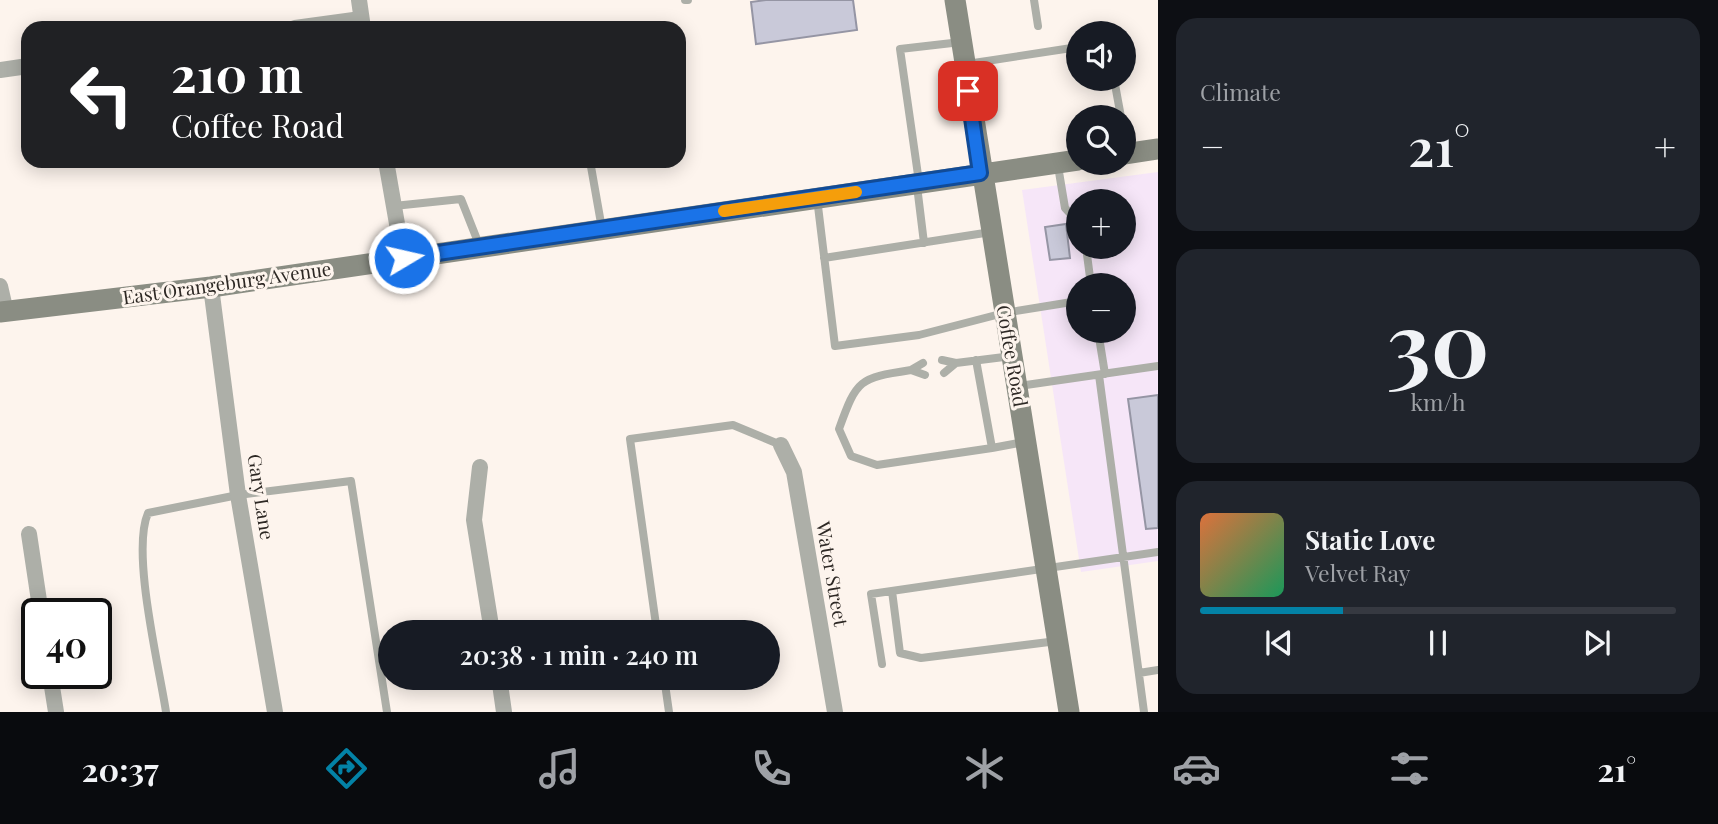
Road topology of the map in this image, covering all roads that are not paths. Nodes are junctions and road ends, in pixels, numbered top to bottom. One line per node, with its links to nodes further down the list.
1 (359, 0): 4 (street)
2 (955, 0): 6 (street, Coffee Road)
3 (1034, 0): 5 (lane)
4 (362, 21)
5 (1038, 26)
6 (961, 42): 8 (street, Coffee Road); 17 (lane)
7 (1066, 49): 8 (lane)
8 (964, 64): 16 (street, Coffee Road)
9 (21, 67): 10 (street)
10 (0, 70)
11 (1136, 148): 12 (street)
12 (1158, 149)
13 (1066, 161): 16 (street, East Orangeburg Avenue)
14 (387, 168): 19 (street)
15 (591, 168): 20 (lane)
16 (980, 173): 17 (street, East Orangeburg Avenue); 21 (street, Coffee Road)
17 (918, 183): 18 (street, East Orangeburg Avenue); 22 (lane)
18 (817, 197): 20 (street, East Orangeburg Avenue); 25 (lane)
19 (394, 206): 23 (lane); 24 (street)
20 (602, 229): 23 (street, East Orangeburg Avenue)
21 (991, 232): 22 (lane); 30 (street, Coffee Road)
22 (924, 243): 25 (lane)
23 (480, 247): 24 (street, East Orangeburg Avenue)
24 (404, 258): 27 (street, East Orangeburg Avenue)
25 (824, 258): 30 (lane)
26 (0, 286): 29 (street)
27 (211, 287): 29 (street, East Orangeburg Avenue); 47 (street, Gary Lane)
28 (1066, 303): 30 (lane)
29 (3, 312)
30 (1004, 313): 32 (street, Coffee Road)
31 (1099, 343): 40 (lane)
32 (1012, 356): 34 (lane); 42 (street, Coffee Road)
33 (942, 360): 36 (lane)
34 (976, 360): 36 (lane); 45 (lane)
35 (923, 363): 38 (lane)
36 (956, 363): 39 (lane)
37 (1158, 366): 40 (lane)
38 (911, 370): 41 (lane); 45 (lane)
39 (944, 373)
40 (1102, 374): 42 (lane); 50 (lane)
41 (925, 375)
42 (1017, 387): 43 (street, Coffee Road)
43 (1026, 442): 45 (lane); 51 (street, Coffee Road)
44 (781, 445): 55 (lane); 69 (street, Water Street)
45 (992, 447)
46 (480, 467): 54 (street)
47 (238, 495): 64 (lane); 65 (street, Gary Lane); 66 (lane)
48 (29, 534): 53 (street)
49 (1158, 552): 50 (lane)
50 (1123, 557): 51 (lane); 59 (lane)
51 (1047, 568): 52 (lane); 56 (street, Coffee Road)
52 (892, 591): 56 (lane); 57 (lane)
53 (39, 598)
54 (490, 620)
55 (655, 620)
56 (1058, 641): 70 (street, Coffee Road)
57 (882, 664)
58 (1158, 670): 59 (lane)
59 (1139, 673): 71 (lane)
60 (52, 689): 63 (street)
61 (501, 690): 67 (street)
62 (666, 690): 68 (lane)
63 (56, 712)
64 (166, 712)
65 (275, 712)
66 (387, 712)
67 (504, 712)
68 (669, 712)
69 (835, 712)
70 (1069, 712)
71 (1144, 712)

